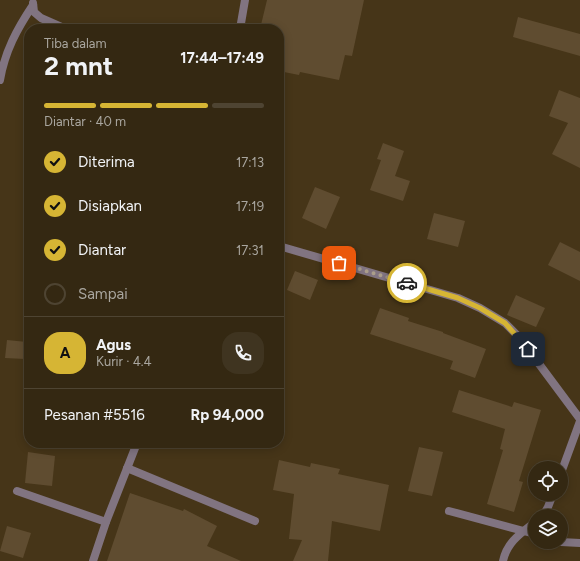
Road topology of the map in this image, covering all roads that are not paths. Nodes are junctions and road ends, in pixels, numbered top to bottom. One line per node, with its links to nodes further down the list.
1 (245, 0): 4 (street)
2 (34, 2): 3 (street); 5 (street)
3 (55, 24)
4 (241, 24)
5 (0, 80)
6 (284, 247): 7 (street)
7 (580, 420): 9 (street)
8 (135, 448): 10 (street)
9 (565, 461)
10 (127, 468): 13 (street); 14 (street)
11 (17, 491): 14 (street)
12 (449, 511): 16 (street)
13 (255, 521)
14 (106, 522): 20 (street)
15 (528, 528): 16 (street)
16 (525, 530): 17 (street); 21 (street)
17 (528, 531)
18 (568, 542): 19 (street)
19 (580, 543)
20 (93, 561)
21 (503, 561)

